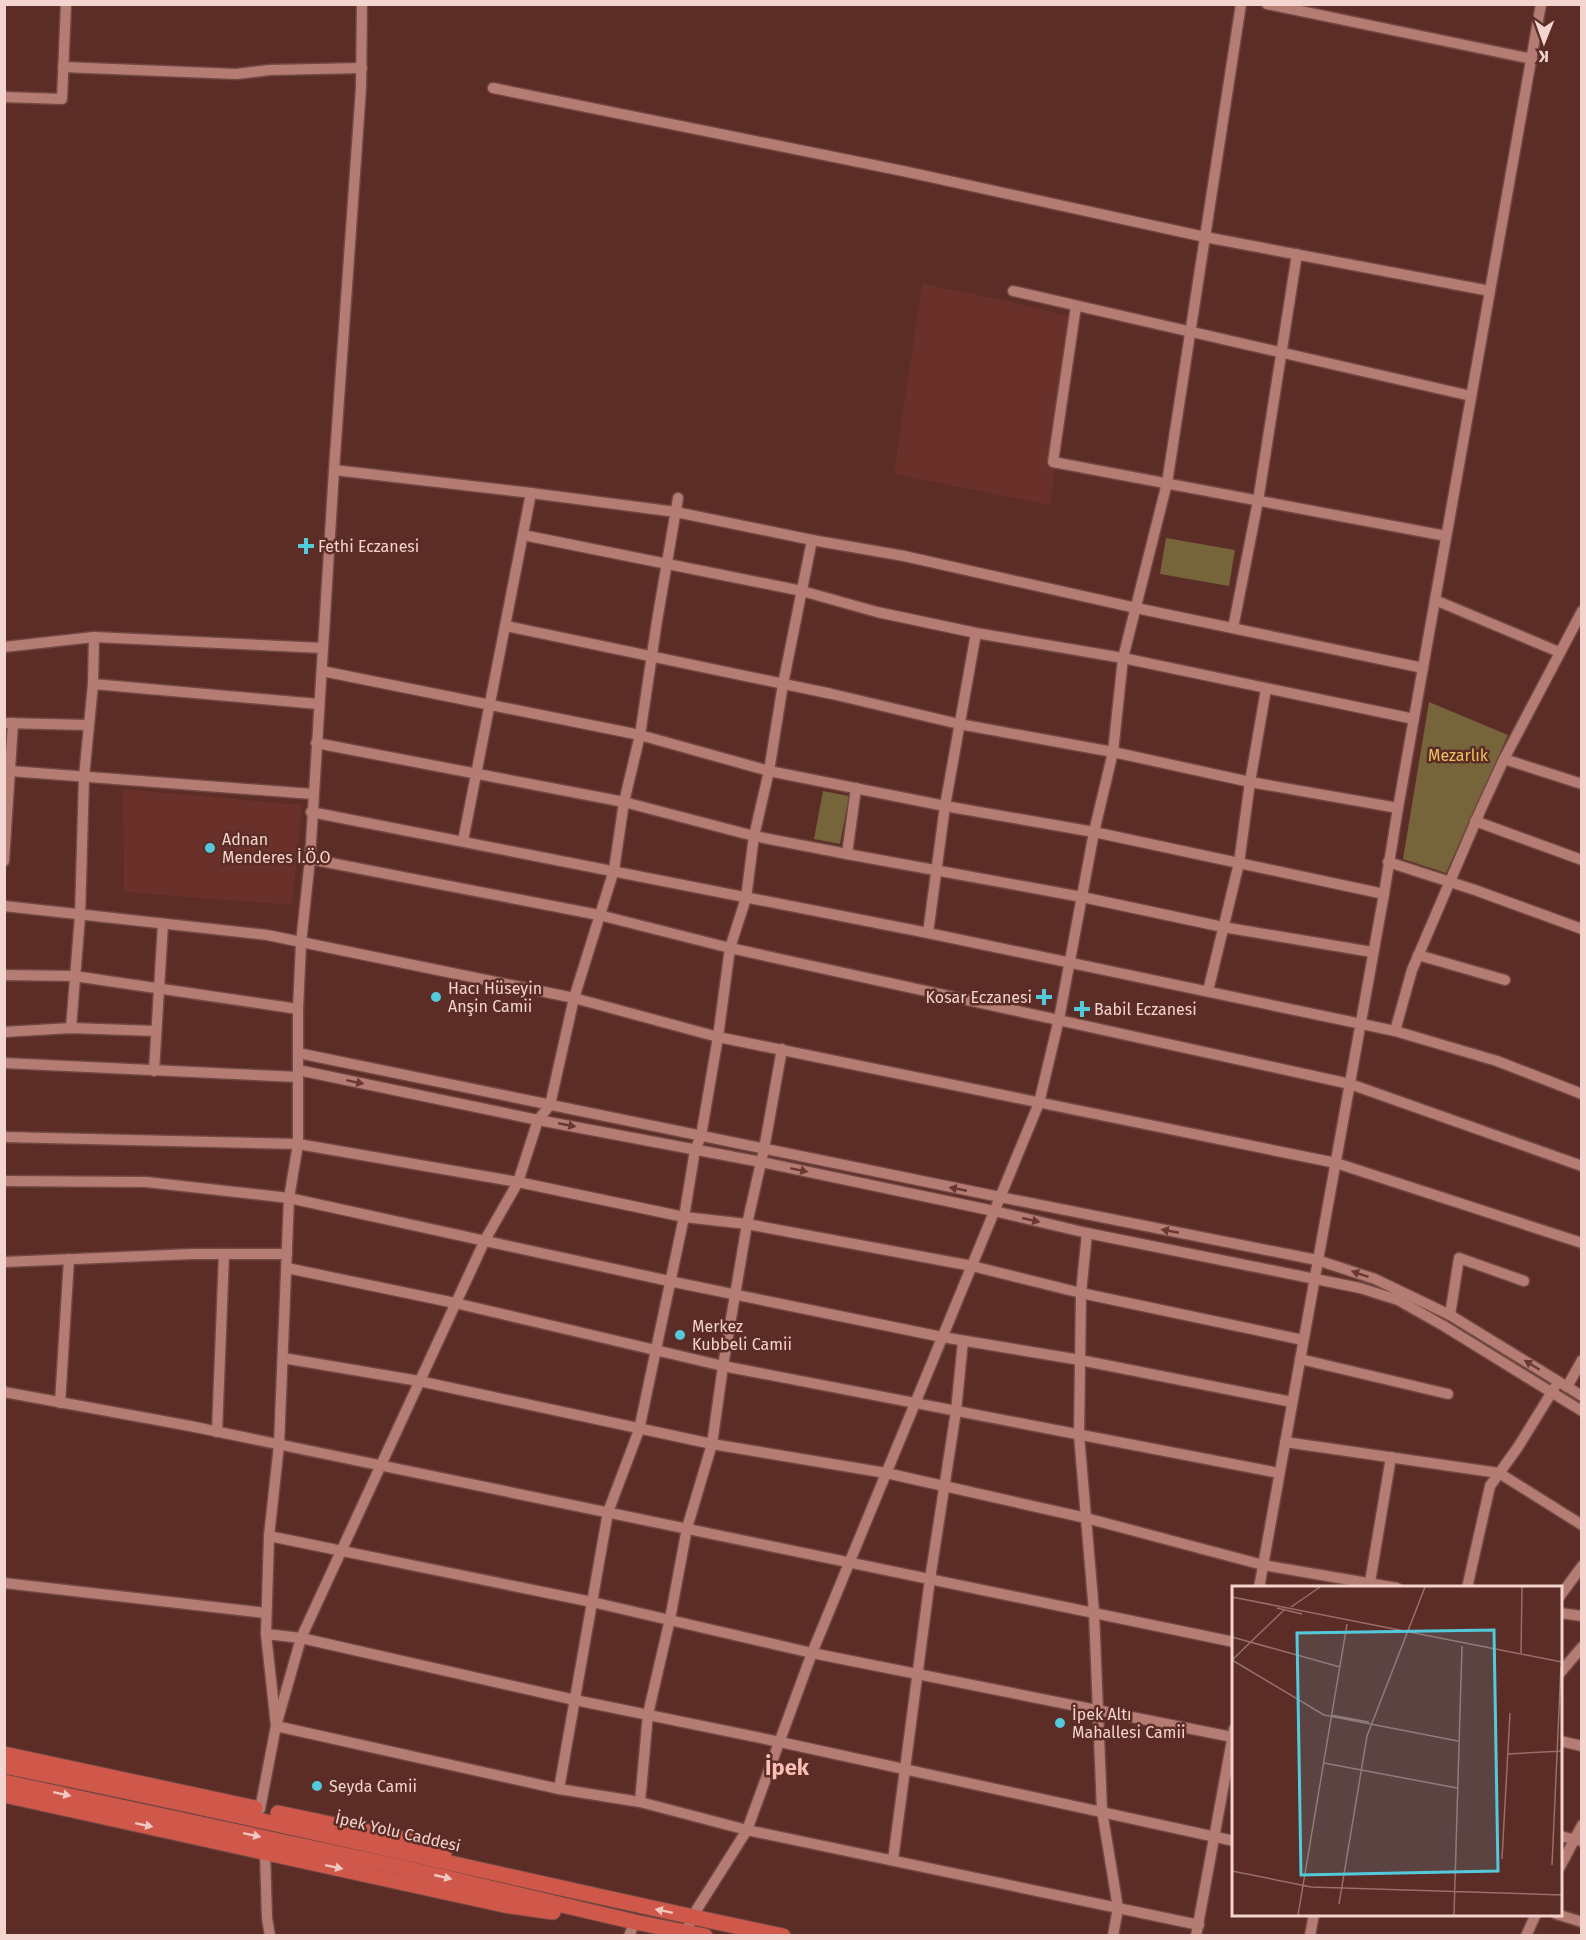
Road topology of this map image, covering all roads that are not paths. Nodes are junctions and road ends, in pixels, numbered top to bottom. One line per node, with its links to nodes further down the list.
1 (66, 4): 7 (street)
2 (362, 4): 8 (street)
3 (1241, 4): 11 (street)
4 (1267, 4): 6 (street)
5 (1542, 4): 6 (street)
6 (1532, 59): 14 (street)
7 (63, 67): 8 (street); 10 (street)
8 (362, 68): 19 (street)
9 (493, 88): 11 (street)
10 (4, 97)
11 (1205, 237): 12 (street); 16 (street)
12 (1297, 254): 14 (street); 17 (street)
13 (1013, 291): 15 (street)
14 (1490, 291): 18 (street)
15 (1076, 306): 16 (street); 20 (street)
16 (1190, 331): 17 (street); 20 (street)
17 (1282, 352): 18 (street); 23 (street)
18 (1472, 396): 26 (street)
19 (334, 470): 21 (street); 38 (street)
20 (1167, 483): 23 (street); 31 (street)
21 (531, 493): 24 (street); 25 (street)
22 (678, 498): 24 (street)
23 (1258, 501): 26 (street); 34 (street)
24 (676, 512): 27 (street); 28 (street)
25 (523, 535): 28 (street); 33 (street)
26 (1446, 537): 30 (street)
27 (812, 540): 29 (street); 31 (street)
28 (667, 563): 29 (street); 40 (street)
29 (802, 591): 35 (street); 45 (street)
30 (1435, 600): 39 (street); 42 (street)
31 (1136, 608): 34 (street); 41 (street)
32 (1581, 611): 39 (street)
33 (506, 626): 40 (street); 48 (street)
34 (1233, 628): 42 (street)
35 (976, 633): 41 (street); 51 (street)
36 (94, 637): 37 (street); 38 (street); 44 (street)
37 (4, 647)
38 (323, 648): 43 (street)
39 (1559, 652): 56 (street)
40 (651, 657): 45 (street); 53 (street)
41 (1123, 658): 46 (street); 55 (street)
42 (1423, 668): 49 (street)
43 (322, 671): 47 (street); 48 (street)
44 (93, 684): 47 (street); 52 (street)
45 (783, 684): 51 (street); 58 (street)
46 (1266, 689): 49 (street); 61 (street)
47 (318, 704): 54 (street)
48 (491, 705): 53 (street); 59 (street)
49 (1414, 719): 67 (street)
50 (9, 723): 52 (street); 57 (street)
51 (958, 724): 55 (street); 66 (street)
52 (88, 725): 60 (street)
53 (640, 735): 58 (street); 65 (street)
54 (316, 743): 59 (street); 64 (street)
55 (1113, 752): 61 (street); 70 (street)
56 (1503, 759): 62 (street); 69 (street)
57 (10, 771): 60 (street); 76 (street)
58 (769, 771): 63 (street); 71 (street)
59 (476, 774): 65 (street); 72 (street)
60 (84, 777): 64 (street); 87 (street)
61 (1250, 782): 67 (street); 78 (street)
62 (1581, 784)
63 (856, 788): 66 (street); 73 (street)
64 (313, 794): 68 (street)
65 (624, 802): 71 (street); 79 (street)
66 (945, 806): 70 (street); 80 (street)
67 (1398, 808): 77 (street)
68 (311, 812): 72 (street); 74 (street)
69 (1476, 821): 75 (street); 81 (street)
70 (1094, 832): 78 (street); 83 (street)
71 (754, 836): 73 (street); 84 (street)
72 (463, 841): 79 (street)
73 (847, 854): 80 (street)
74 (310, 859): 86 (street); 92 (street)
75 (1581, 860)
76 (4, 861)
77 (1388, 862): 81 (street); 82 (street)
78 (1239, 863): 82 (street); 89 (street)
79 (614, 870): 84 (street); 86 (street)
80 (935, 872): 83 (street); 91 (street)
81 (1449, 882): 90 (street); 95 (street)
82 (1384, 894): 94 (street)
83 (1082, 897): 89 (street); 96 (street)
84 (746, 898): 91 (street); 93 (street)
85 (4, 906): 87 (street)
86 (599, 915): 93 (street); 102 (street)
87 (80, 916): 88 (street); 98 (street)
88 (164, 924): 92 (street); 100 (street)
89 (1223, 927): 94 (street); 101 (street)
90 (1581, 929)
91 (928, 933): 96 (street)
92 (301, 943): 102 (street); 103 (street)
93 (730, 948): 104 (street); 110 (street)
94 (1372, 952): 105 (street)
95 (1418, 955): 99 (street); 108 (street)
96 (1069, 962): 101 (street); 104 (street)
97 (4, 975): 98 (street)
98 (74, 976): 100 (street); 106 (street)
99 (1505, 980)
100 (159, 989): 103 (street); 107 (street)
101 (1208, 991): 105 (street)
102 (573, 998): 110 (street); 119 (street)
103 (298, 1009): 112 (street)
104 (1059, 1019): 116 (street); 118 (street)
105 (1360, 1025): 108 (street); 116 (street)
106 (71, 1028): 107 (street); 109 (street)
107 (156, 1031): 114 (street)
108 (1395, 1031): 117 (street)
109 (4, 1032)
110 (718, 1037): 111 (street); 121 (street)
111 (782, 1049): 118 (street); 124 (street)
112 (298, 1053): 115 (street); 119 (street)
113 (4, 1063): 114 (street)
114 (154, 1071): 115 (street)
115 (298, 1073): 120 (street, one-way to 120); 123 (street)
116 (1350, 1084): 127 (street); 128 (street)
117 (1581, 1094)
118 (1039, 1102): 127 (street); 131 (street)
119 (550, 1105): 120 (street); 121 (street)
120 (538, 1120): 125 (street, one-way to 125); 130 (street)
121 (701, 1136): 124 (street); 125 (street)
122 (4, 1137): 123 (street)
123 (298, 1144): 130 (street); 132 (street)
124 (764, 1149): 126 (street); 131 (street, one-way to 124)
125 (695, 1150): 126 (street); 134 (street)
126 (761, 1162): 133 (street, one-way to 133); 135 (street)
127 (1336, 1163): 138 (street); 142 (street)
128 (1581, 1166)
129 (4, 1181): 132 (street)
130 (518, 1182): 134 (street); 137 (street)
131 (1000, 1197): 133 (street); 142 (street, one-way to 131)
132 (289, 1198): 137 (street); 140 (street)
133 (994, 1211): 136 (street, one-way to 136); 144 (street)
134 (684, 1217): 135 (street); 147 (street)
135 (747, 1224): 144 (street); 150 (street)
136 (1087, 1233): 146 (street); 149 (street)
137 (485, 1240): 147 (street); 151 (street)
138 (1581, 1243)
139 (224, 1254): 140 (street); 141 (street); 174 (street)
140 (287, 1254): 145 (street)
141 (69, 1259): 143 (street); 169 (street)
142 (1317, 1260): 146 (street); 152 (street, one-way to 142)
143 (4, 1262)
144 (972, 1266): 149 (street); 153 (street)
145 (286, 1268): 151 (street); 157 (street)
146 (1314, 1279): 154 (street); 165 (street)
147 (669, 1281): 150 (street); 156 (street)
148 (1524, 1281): 152 (street)
149 (1081, 1293): 154 (street); 159 (street)
150 (735, 1294): 153 (street); 161 (street)
151 (455, 1303): 156 (street); 162 (street)
152 (1450, 1315): 163 (street, one-way to 152)
153 (942, 1337): 155 (street); 170 (street)
154 (1303, 1340): 158 (street)
155 (963, 1341): 159 (street); 171 (street)
156 (655, 1350): 161 (street); 173 (street)
157 (283, 1358): 162 (street); 178 (street)
158 (1300, 1359): 166 (street); 168 (street)
159 (1080, 1360): 168 (street); 175 (street)
160 (1581, 1360): 163 (street)
161 (723, 1366): 170 (street); 177 (street)
162 (419, 1381): 173 (street); 180 (street)
163 (1563, 1384): 165 (street); 167 (street)
164 (4, 1392): 169 (street)
165 (1552, 1393): 172 (street); 183 (street)
166 (1448, 1394)
167 (1581, 1396)
168 (1292, 1401): 176 (street)
169 (60, 1402): 174 (street)
170 (915, 1403): 171 (street); 181 (street)
171 (956, 1411): 175 (street); 184 (street)
172 (1581, 1411)
173 (639, 1430): 177 (street); 185 (street)
174 (217, 1432): 178 (street)
175 (1079, 1435): 182 (street); 186 (street)
176 (1285, 1442): 179 (street); 182 (street)
177 (712, 1444): 181 (street); 188 (street)
178 (279, 1445): 180 (street); 189 (street)
179 (1391, 1457): 183 (street); 196 (street)
180 (379, 1466): 185 (street); 190 (street)
181 (886, 1473): 184 (street); 191 (street)
182 (1279, 1473): 192 (street)
183 (1499, 1473): 187 (street); 198 (street)
184 (946, 1487): 186 (street); 194 (street)
185 (608, 1512): 188 (street); 200 (street)
186 (1086, 1518): 192 (street); 201 (street)
187 (1581, 1525)
188 (687, 1528): 191 (street); 205 (street)
189 (269, 1536): 190 (street); 202 (street)
190 (341, 1551): 200 (street); 207 (street)
191 (850, 1562): 194 (street); 210 (street)
192 (1263, 1565): 196 (street); 197 (street)
193 (1581, 1566): 199 (street)
194 (930, 1579): 201 (street); 212 (street)
195 (4, 1583): 202 (street)
196 (1370, 1585)
197 (1259, 1586)
198 (1467, 1586)
199 (1562, 1593)
200 (592, 1602): 205 (street); 213 (street)
201 (1094, 1612): 208 (street); 214 (street)
202 (266, 1613): 206 (street)
203 (1562, 1613): 204 (street)
204 (1581, 1617)
205 (670, 1619): 210 (street); 215 (street)
206 (266, 1634): 207 (street); 216 (street)
207 (301, 1638): 213 (street); 216 (street)
208 (1232, 1642)
209 (1581, 1647): 211 (street)
210 (812, 1653): 212 (street); 220 (street)
211 (1562, 1671)
212 (918, 1674): 214 (street); 224 (street)
213 (575, 1700): 215 (street); 226 (street)
214 (1096, 1709): 217 (street); 230 (street)
215 (648, 1714): 220 (street); 228 (street)
216 (276, 1726): 226 (street); 229 (street)
217 (1232, 1733)
218 (1232, 1738): 233 (street)
219 (1562, 1741): 221 (street)
220 (780, 1742): 224 (street); 232 (street)
221 (1581, 1746)
222 (4, 1754): 229 (highway)
223 (4, 1766): 240 (highway, İpek Yolu Caddesi)
224 (906, 1769): 230 (street); 238 (street)
225 (4, 1782): 247 (highway, İpek Yolu Caddesi, one-way to 247)
226 (560, 1789): 228 (street)
227 (4, 1795): 237 (highway, one-way to 237)
228 (640, 1802): 232 (street)
229 (260, 1809): 240 (highway)
230 (1102, 1811): 233 (street); 241 (street)
231 (1581, 1825): 235 (street)
232 (747, 1830): 238 (street); 245 (street)
233 (1214, 1836): 236 (street); 248 (street)
234 (1562, 1836): 235 (street)
235 (1578, 1840): 239 (street)
236 (1232, 1841)
237 (265, 1852): 247 (highway, one-way to 247); 250 (street)
238 (893, 1860): 241 (street)
239 (1562, 1864)
240 (507, 1875): 245 (highway, İpek Yolu Caddesi, one-way to 240)
241 (1118, 1908): 248 (street); 253 (street)
242 (1314, 1916): 254 (street)
243 (1535, 1916): 255 (street)
244 (1562, 1916): 246 (street)
245 (692, 1917): 249 (street); 252 (highway, İpek Yolu Caddesi)
246 (1581, 1922)
247 (632, 1929): 249 (highway, İpek Yolu Caddesi)
248 (1197, 1930)
249 (686, 1933): 251 (highway, İpek Yolu Caddesi)
250 (270, 1935)
251 (705, 1935)
252 (783, 1935)
253 (1113, 1935)
254 (1310, 1935)
255 (1526, 1935)

